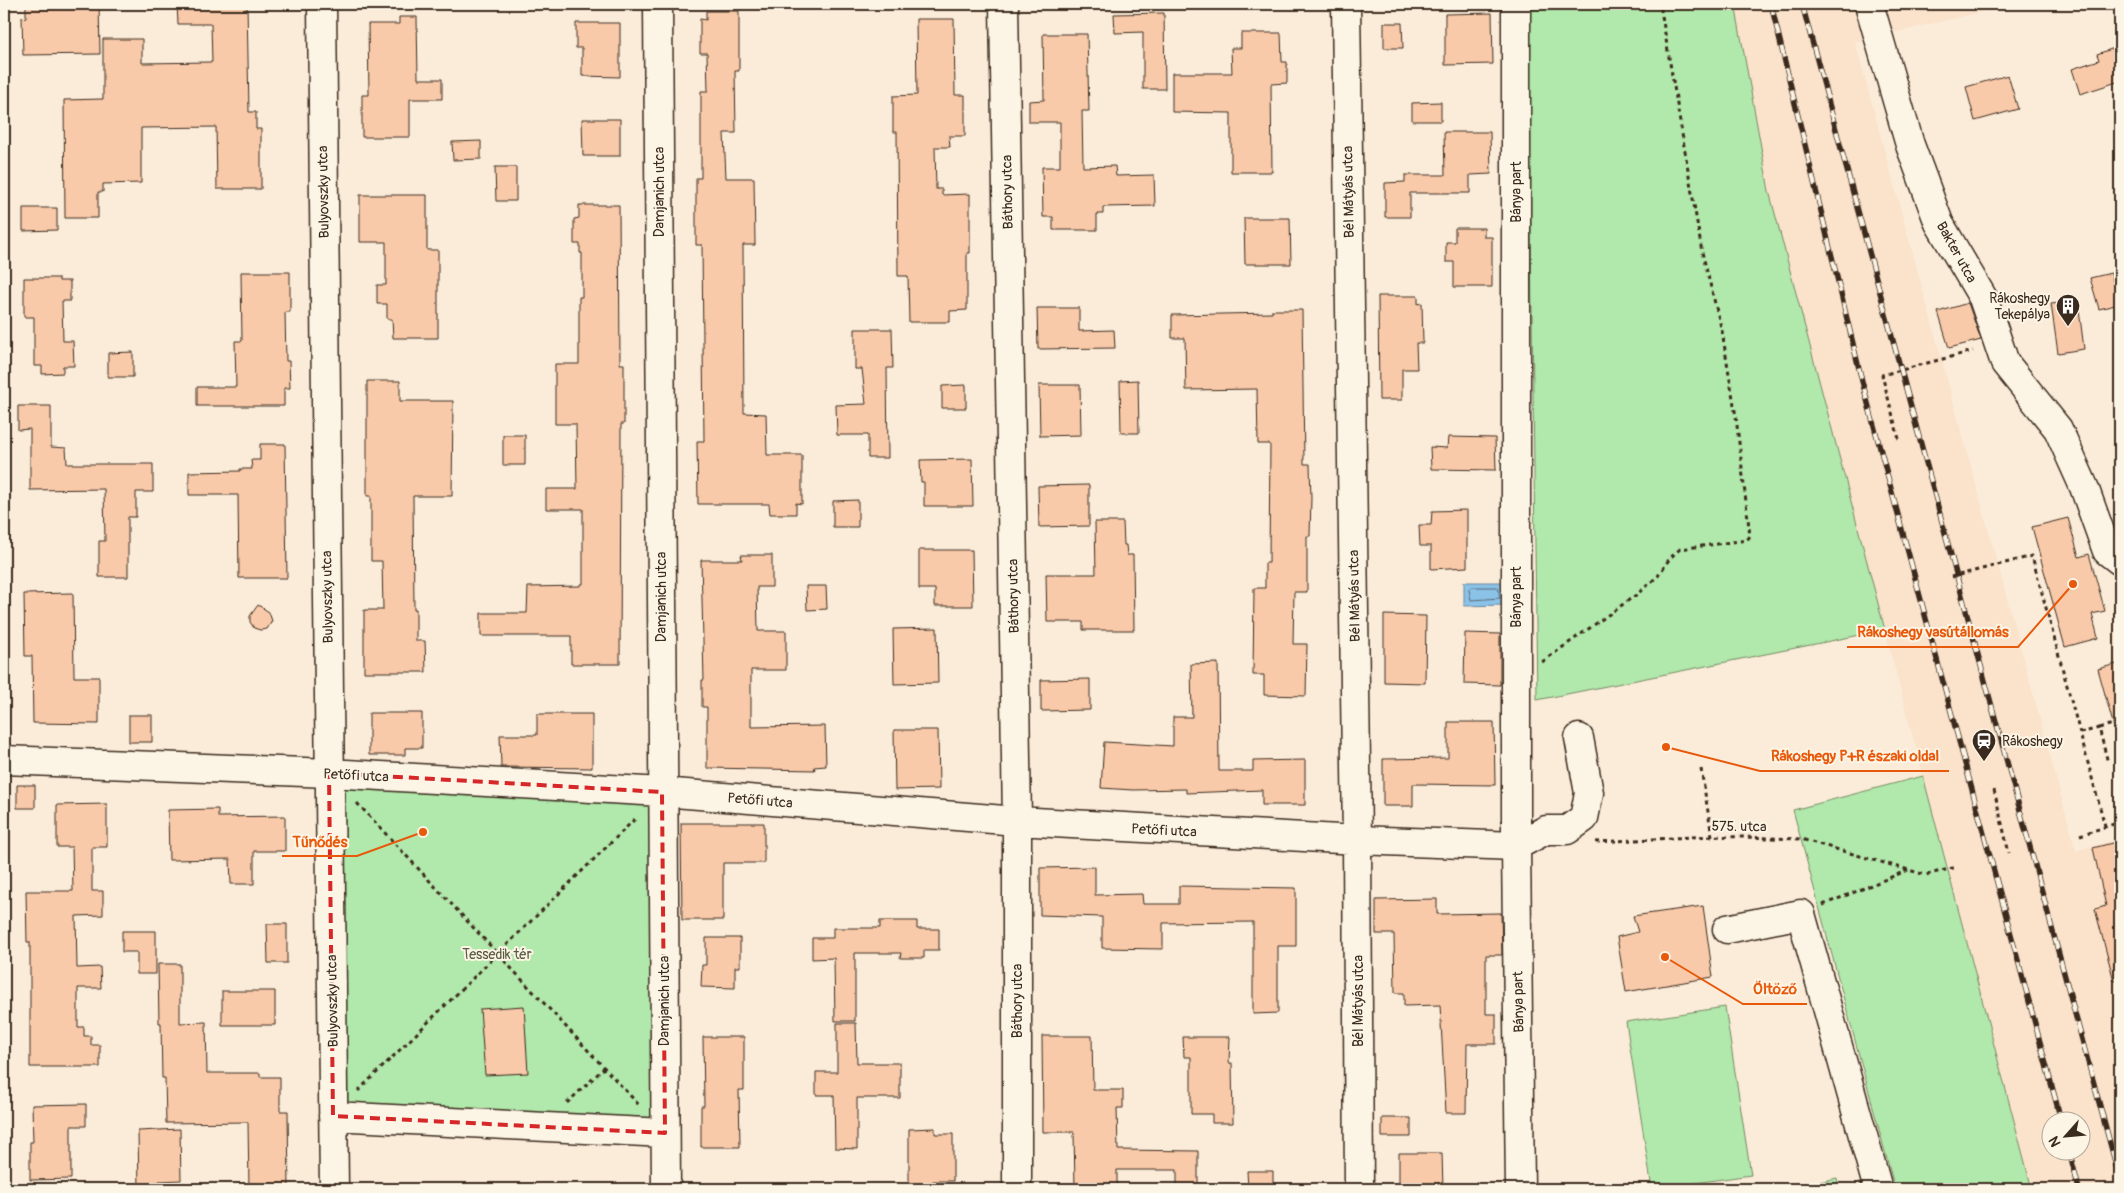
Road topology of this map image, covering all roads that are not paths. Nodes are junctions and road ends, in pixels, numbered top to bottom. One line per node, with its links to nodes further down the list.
1 (322, 4): 10 (street, Bulyovszky utca)
2 (658, 4): 11 (street, Damjanich utca)
3 (1004, 4): 12 (street, Báthory utca)
4 (1346, 4): 13 (street, Bél Mátyás utca)
5 (1516, 4): 14 (street, Bánya part)
6 (1869, 4): 7 (street, Bakter utca)
7 (2120, 561)
8 (1579, 738): 14 (street)
9 (4, 760): 10 (street, Petőfi utca)
10 (329, 773): 11 (street, Petőfi utca); 16 (street, Bulyovszky utca)
11 (662, 792): 12 (street, Petőfi utca); 17 (street, Damjanich utca)
12 (1017, 821): 13 (street, Petőfi utca); 20 (street, Báthory utca)
13 (1357, 840): 14 (street, Petőfi utca); 21 (street, Bél Mátyás utca)
14 (1516, 846): 22 (street, Bánya part)
15 (1727, 930): 23 (street)
16 (333, 1116): 17 (street); 18 (street, Bulyovszky utca)
17 (665, 1133): 19 (street, Damjanich utca)
18 (334, 1189)
19 (666, 1189)
20 (1017, 1189)
21 (1359, 1189)
22 (1520, 1189)
23 (1878, 1189)

